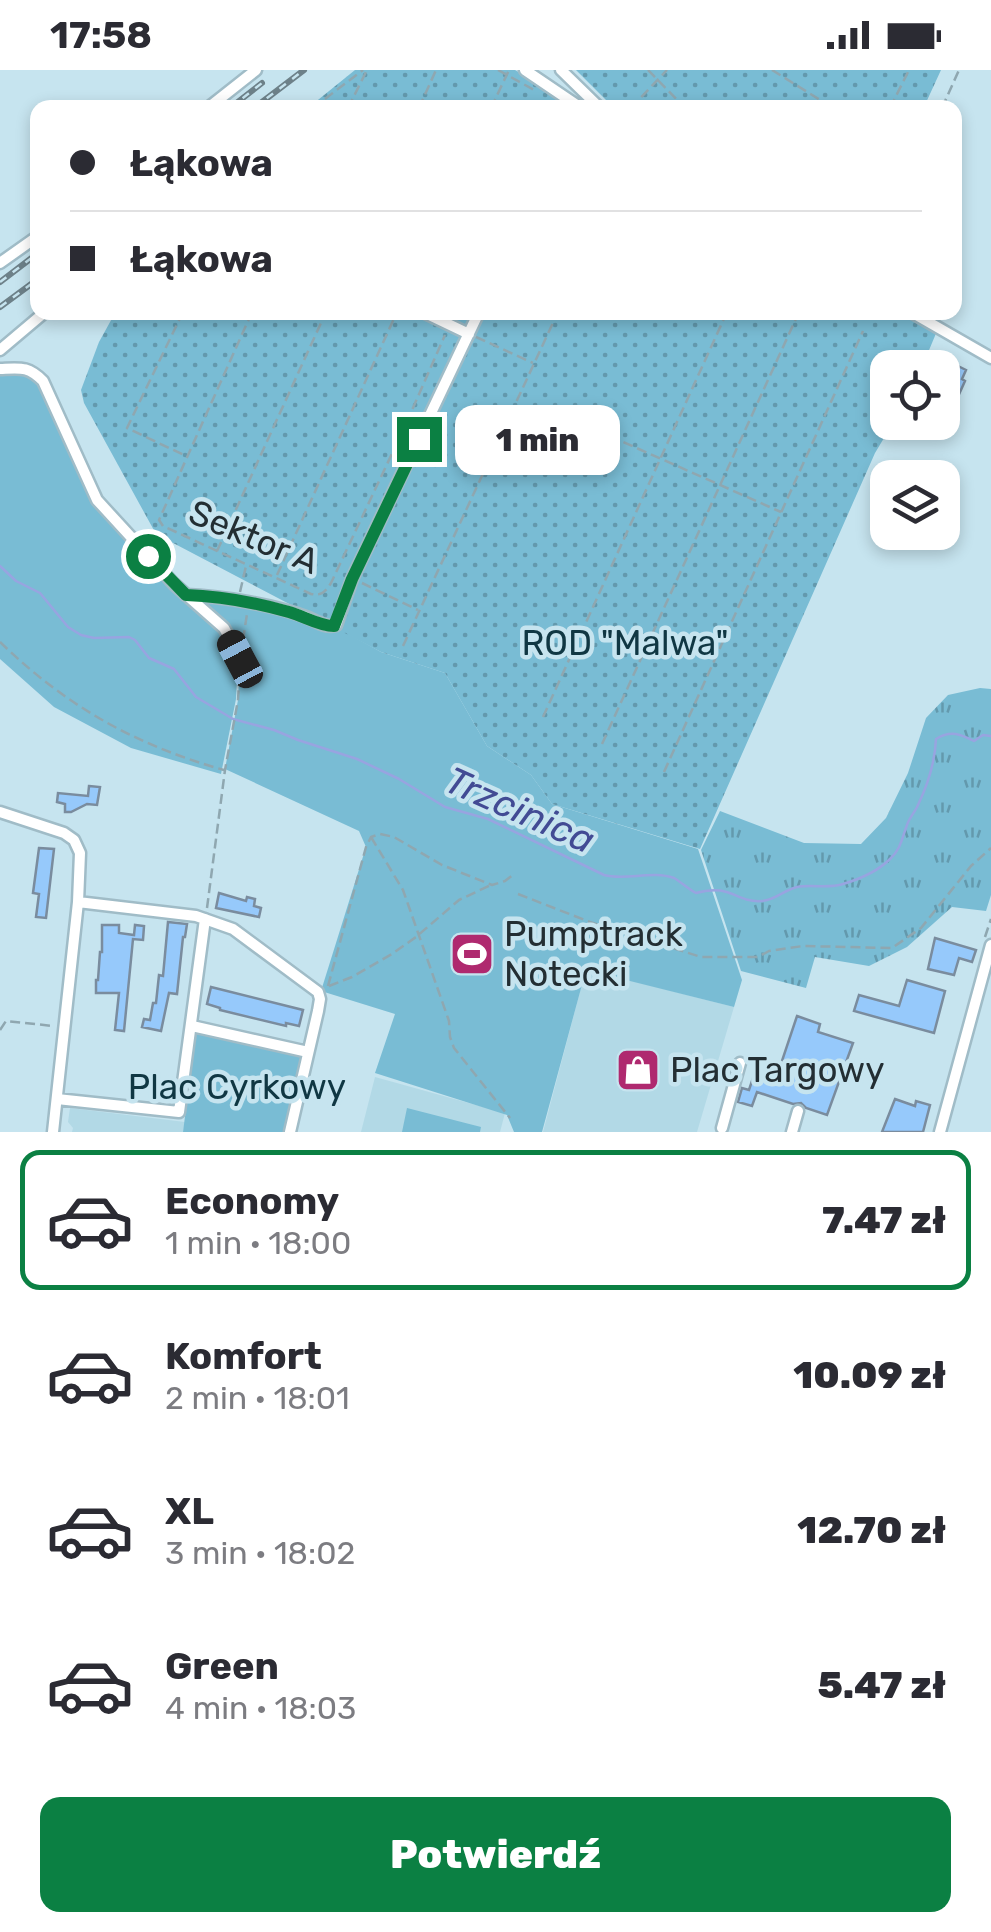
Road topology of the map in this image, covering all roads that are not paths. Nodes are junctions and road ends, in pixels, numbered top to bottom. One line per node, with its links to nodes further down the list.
1 (256, 70): 5 (street)
2 (525, 70): 6 (street)
3 (561, 70): 4 (street)
4 (584, 92): 7 (street); 8 (street)
5 (218, 100)
6 (567, 100)
7 (580, 100)
8 (592, 100)
9 (30, 242): 10 (street)
10 (0, 263)
11 (36, 320): 16 (street)
12 (440, 320): 15 (street)
13 (475, 320): 15 (street)
14 (925, 320): 17 (street)
15 (469, 334): 19 (street)
16 (0, 350)
17 (991, 358)
18 (0, 369): 19 (street)
19 (186, 595): 20 (street)
20 (240, 659)
21 (0, 812): 22 (street)
22 (78, 902): 23 (street); 28 (street)
23 (205, 919): 25 (street); 26 (street)
24 (991, 945): 35 (street)
25 (192, 1026): 26 (street); 28 (street)
26 (308, 1052): 32 (street)
27 (740, 1063): 30 (street)
28 (57, 1099): 31 (street)
29 (798, 1111): 34 (street)
30 (721, 1130): 33 (street)
31 (53, 1132)
32 (290, 1132)
33 (738, 1132)
34 (792, 1132)
35 (940, 1132)

